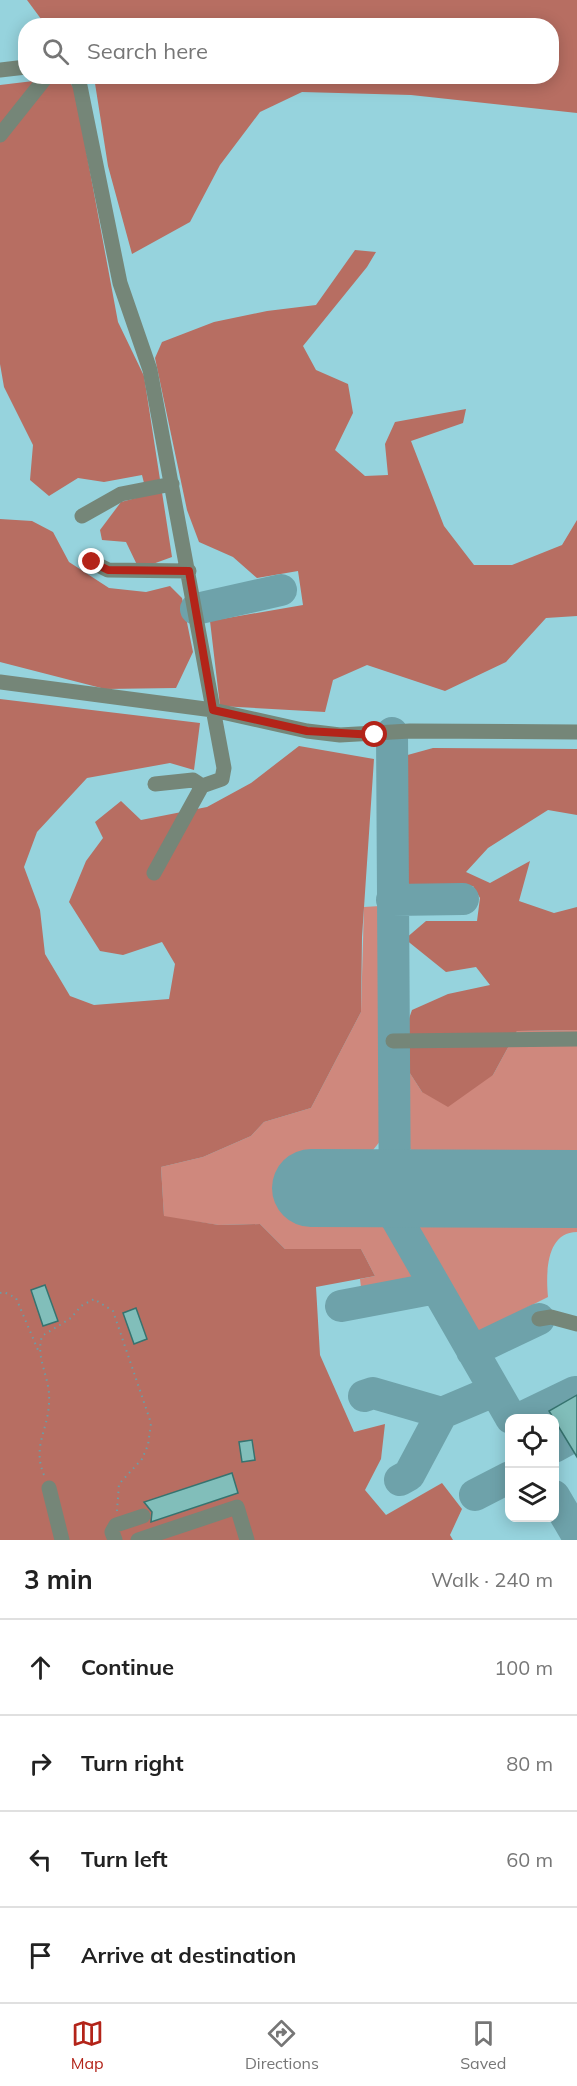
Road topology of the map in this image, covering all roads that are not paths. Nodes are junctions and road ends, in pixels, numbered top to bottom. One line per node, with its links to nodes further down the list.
1 (18, 68): 2 (street)
2 (0, 70)
3 (40, 84): 5 (street)
4 (80, 84): 6 (street)
5 (0, 135)
6 (172, 484): 7 (street); 9 (street)
7 (82, 516)
8 (92, 562): 9 (street)
9 (189, 571): 11 (street)
10 (0, 682): 11 (street)
11 (213, 710): 12 (street); 14 (street)
12 (577, 732)
13 (155, 784): 14 (street)
14 (202, 786): 15 (street)
15 (154, 873)
16 (577, 1039): 17 (street)
17 (393, 1041)
18 (539, 1319): 19 (street)
19 (577, 1324)
20 (49, 1488): 24 (street)
21 (143, 1516): 22 (street)
22 (116, 1533)
23 (147, 1539): 25 (street)
24 (62, 1540)
25 (248, 1540)

